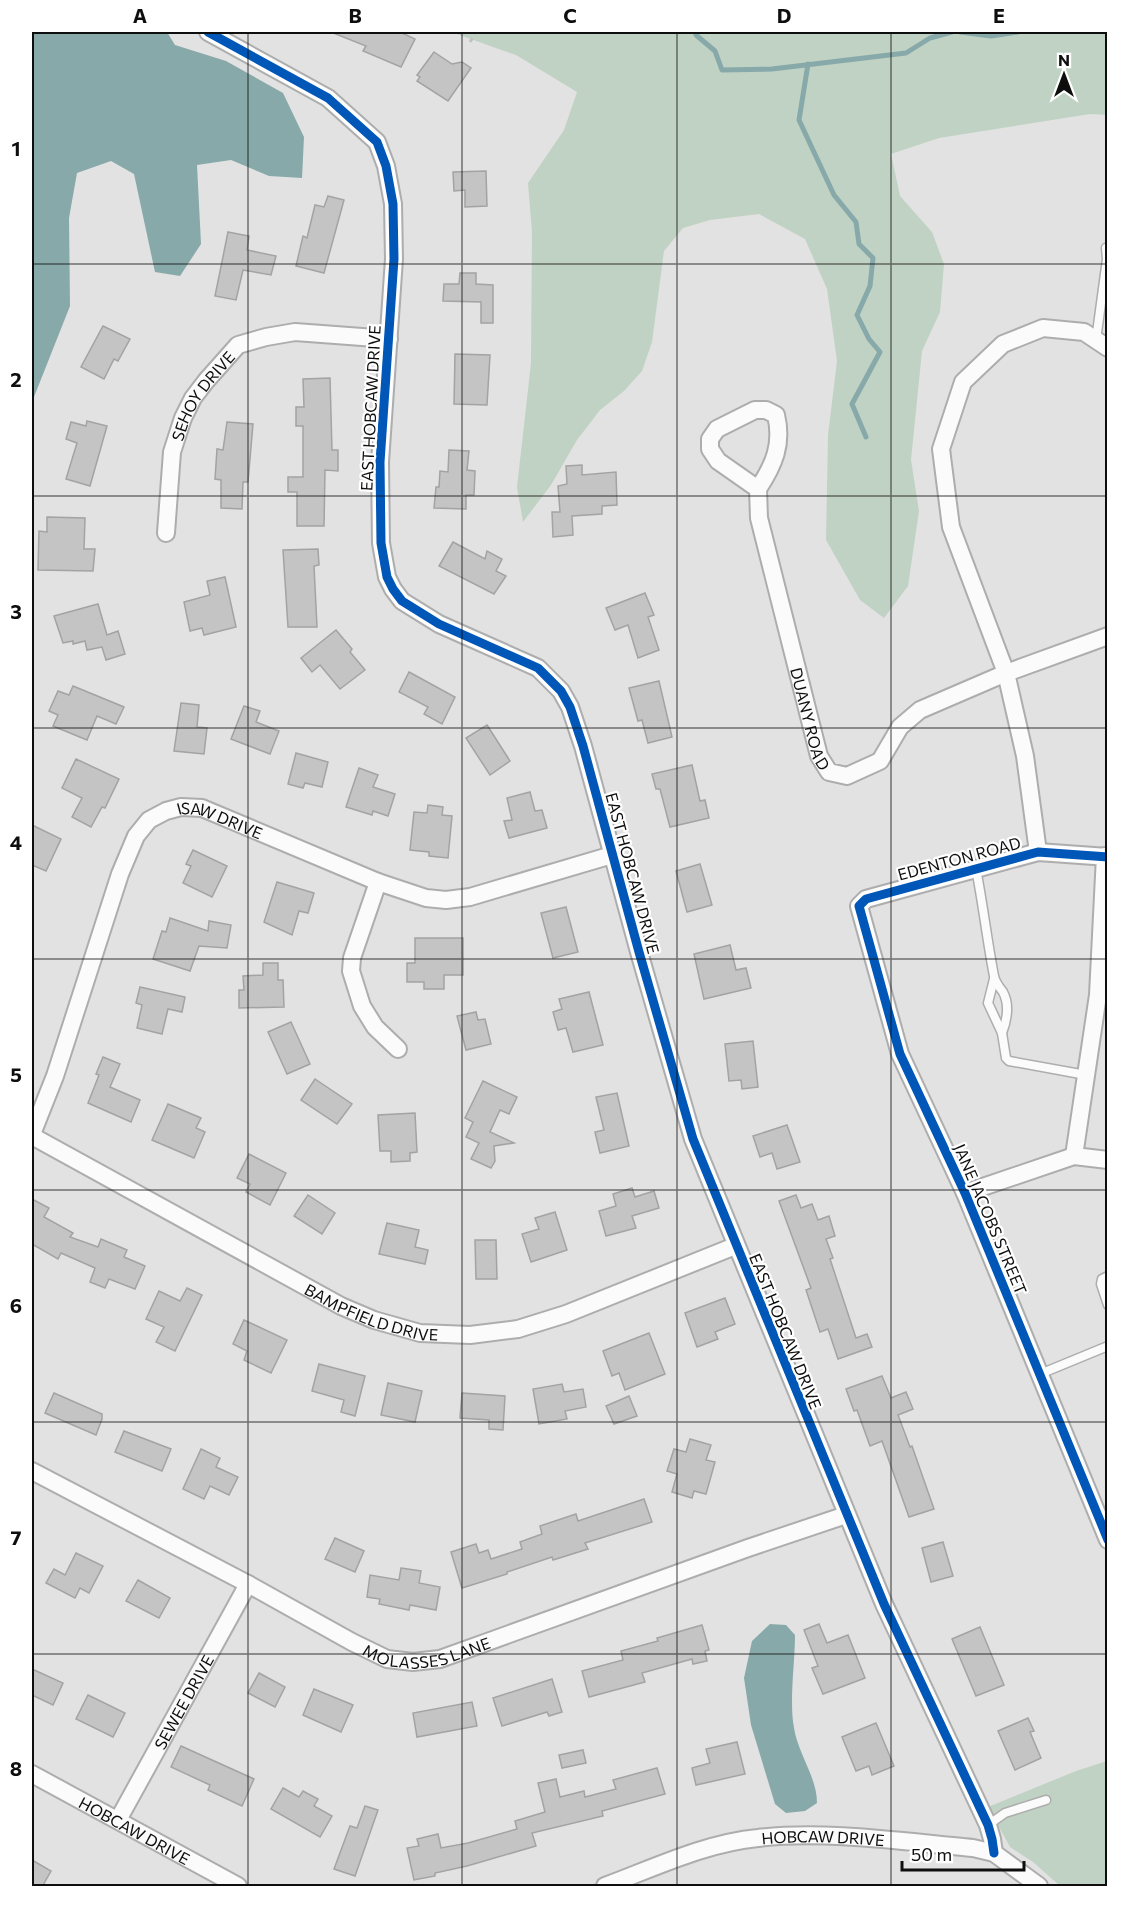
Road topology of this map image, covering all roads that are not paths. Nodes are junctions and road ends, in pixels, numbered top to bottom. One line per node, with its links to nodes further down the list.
1 (208, 32): 3 (street, EAST HOBCAW DRIVE)
2 (1106, 248): 4 (lane)
3 (389, 339): 6 (street, SEHOY DRIVE); 10 (street, EAST HOBCAW DRIVE)
4 (1102, 344): 8 (street)
5 (758, 489): 5 (street); 8 (street, DUANY ROAD)
6 (166, 533)
7 (1107, 636): 8 (street, DUANY ROAD)
8 (1006, 672): 9 (street)
9 (1038, 852): 11 (street, EDENTON ROAD); 12 (street, EDENTON ROAD)
10 (612, 855): 13 (street, ISAW DRIVE); 23 (street, EAST HOBCAW DRIVE)
11 (1106, 857): 18 (street)
12 (976, 868): 14 (street, EDENTON ROAD); 15 (lane)
13 (378, 882): 17 (street); 19 (street, ISAW DRIVE)
14 (859, 906): 22 (street, JANE JACOBS STREET)
15 (994, 979): 16 (lane); 16 (lane)
16 (1002, 1033): 18 (lane)
17 (398, 1049)
18 (1086, 1075): 20 (street)
19 (32, 1135): 23 (street, BAMPFIELD DRIVE)
20 (1074, 1156): 21 (street); 22 (street)
21 (1107, 1160)
22 (965, 1193): 27 (street, JANE JACOBS STREET)
23 (735, 1246): 29 (street, EAST HOBCAW DRIVE)
24 (1107, 1276): 25 (lane)
25 (1107, 1305)
26 (1107, 1346): 27 (lane)
27 (1040, 1374): 30 (street, JANE JACOBS STREET)
28 (32, 1470): 31 (street, MOLASSES LANE)
29 (846, 1515): 31 (street, MOLASSES LANE); 35 (street, EAST HOBCAW DRIVE)
30 (1106, 1532)
31 (248, 1584): 34 (street, SEWEE DRIVE)
32 (32, 1774): 34 (street, HOBCAW DRIVE)
33 (1046, 1800): 35 (lane)
34 (118, 1820): 37 (street, HOBCAW DRIVE)
35 (988, 1825): 36 (street, EAST HOBCAW DRIVE)
36 (994, 1853): 39 (street, HOBCAW DRIVE); 40 (street, HOBCAW DRIVE)
37 (212, 1880): 38 (street, HOBCAW DRIVE)
38 (238, 1887)
39 (605, 1887)
40 (1039, 1887)

